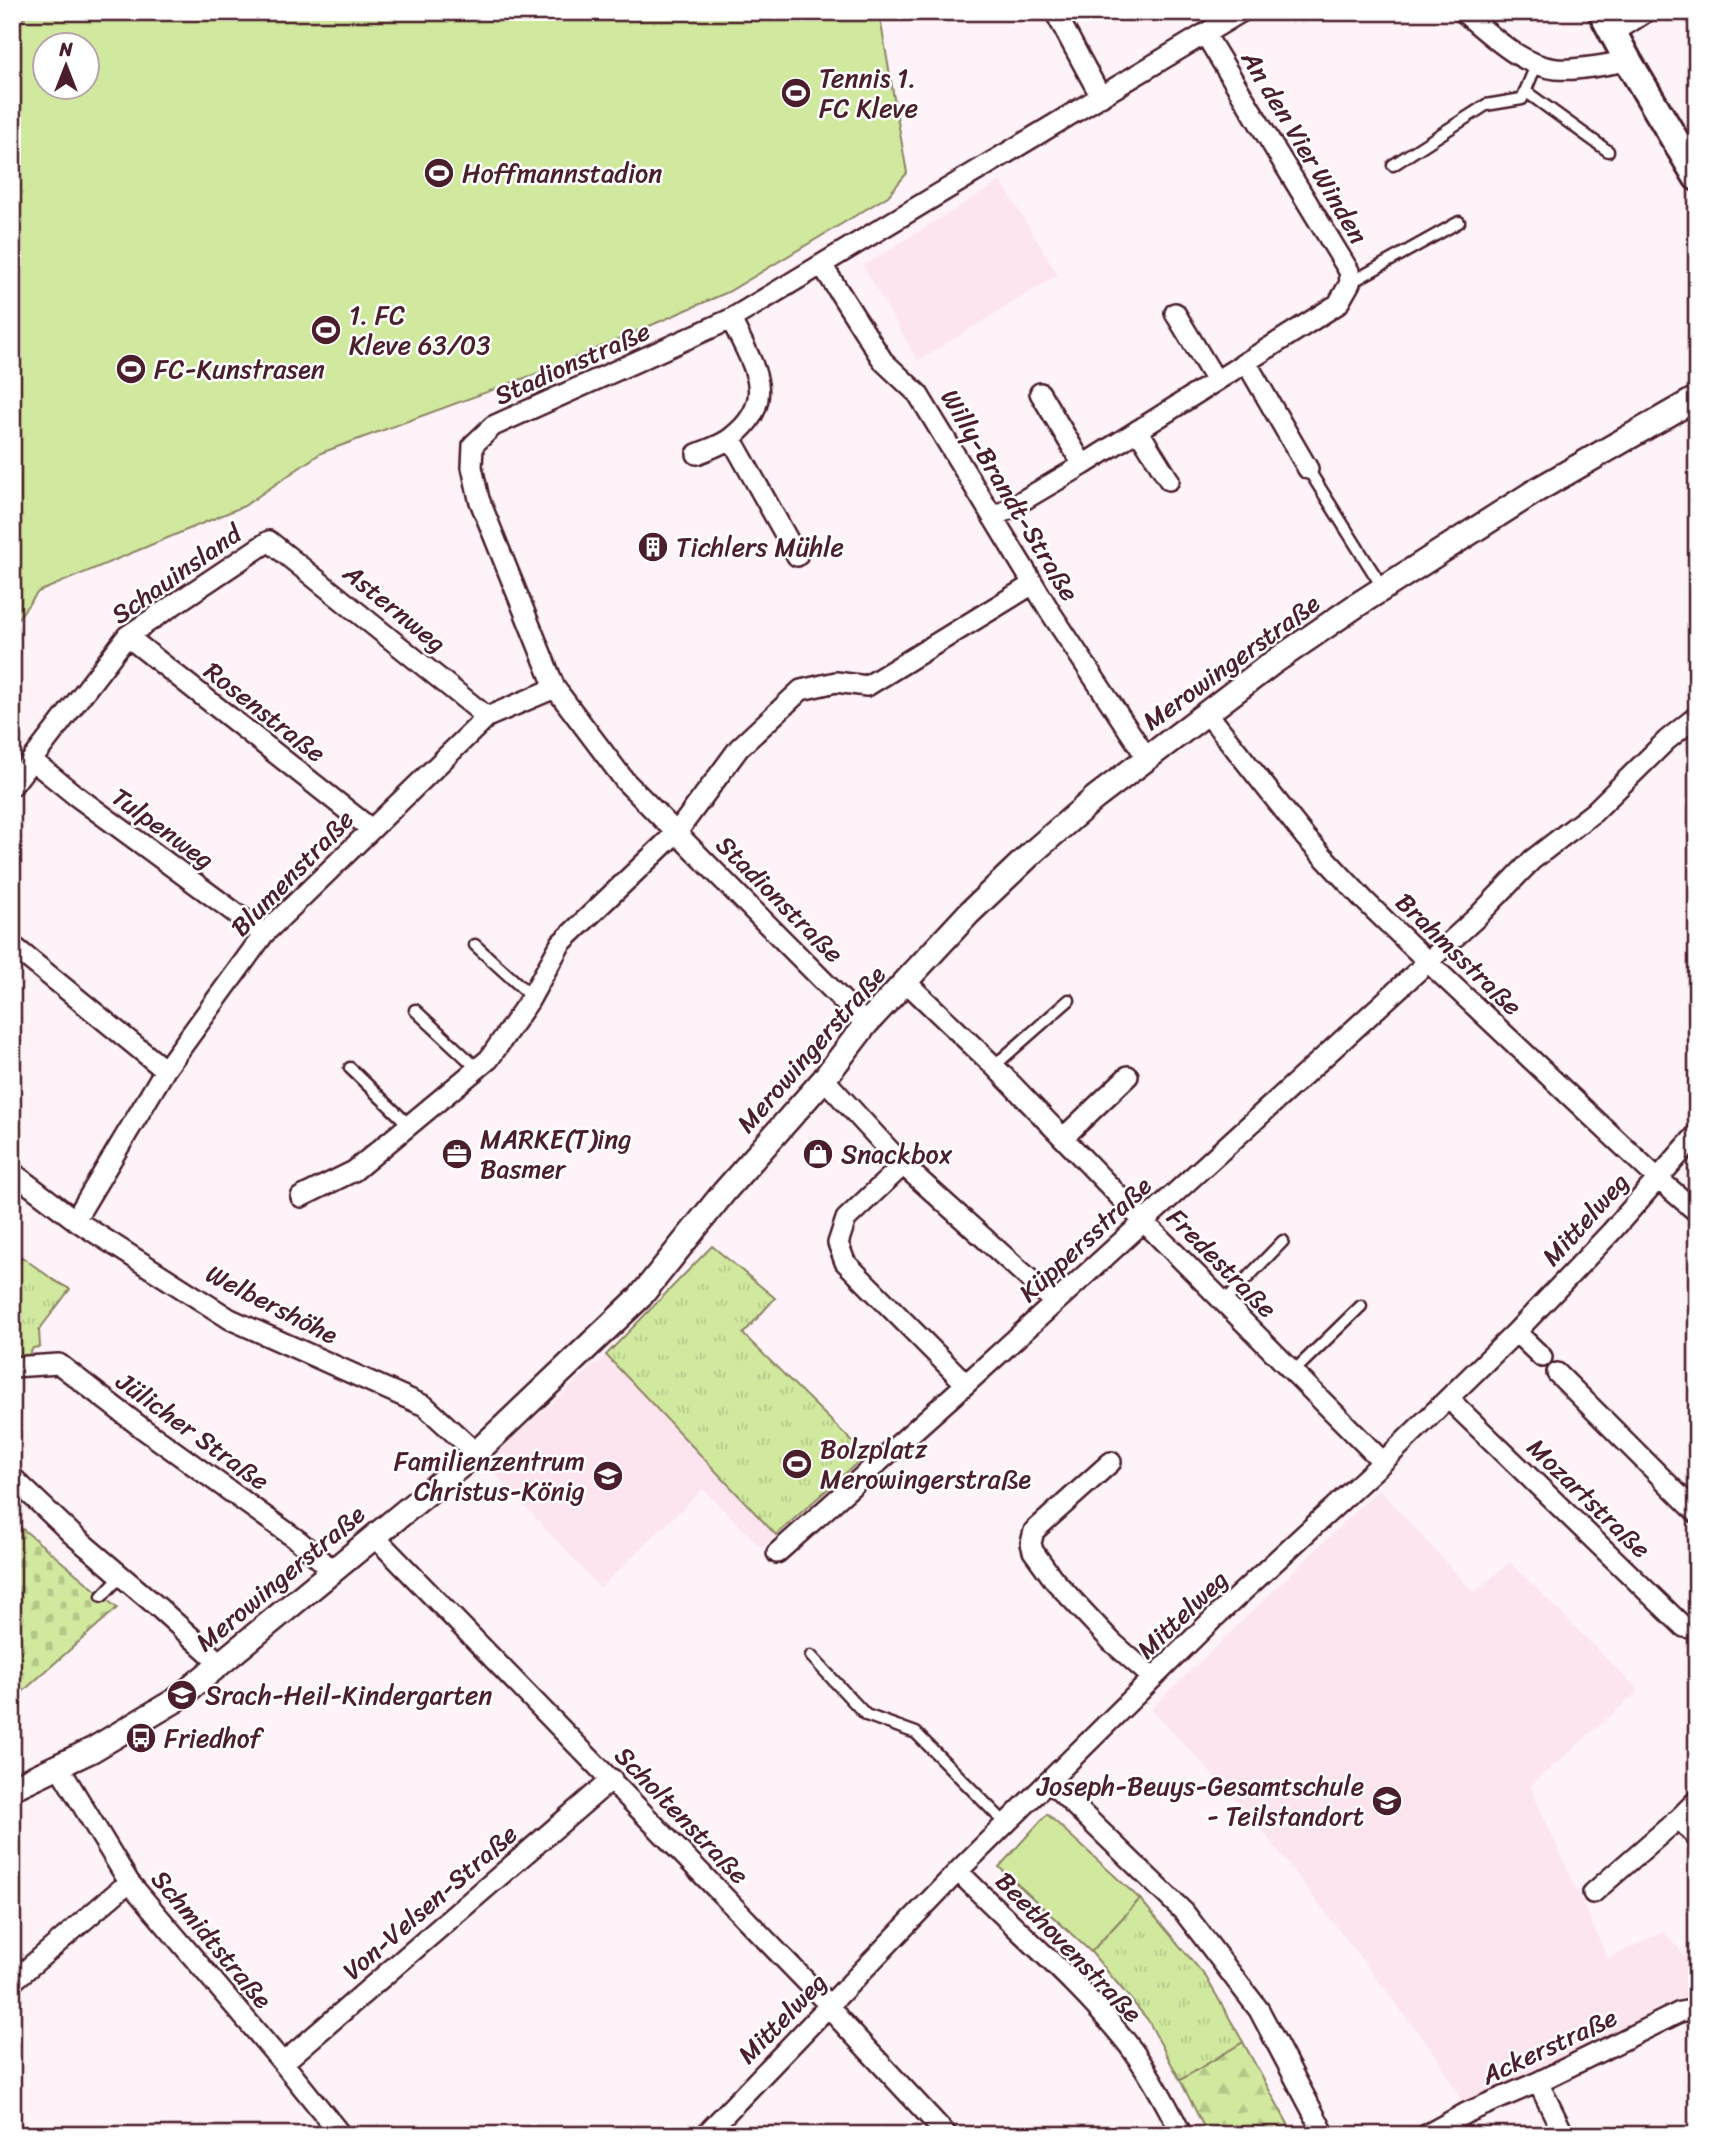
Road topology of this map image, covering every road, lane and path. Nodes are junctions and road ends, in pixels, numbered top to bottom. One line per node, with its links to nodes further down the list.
1 (1055, 12): 10 (street)
2 (1241, 12): 6 (street, Stadionstraße)
3 (1463, 12): 8 (street)
4 (1646, 12): 5 (street)
5 (1607, 23): 7 (main road)
6 (1205, 34): 10 (street, Stadionstraße); 16 (street, An den Vier Winden)
7 (1628, 61): 8 (street); 13 (main road)
8 (1537, 63): 9 (lane)
9 (1525, 91): 11 (lane); 12 (lane)
10 (1101, 97): 15 (street, Stadionstraße)
11 (1608, 152)
12 (1394, 166)
13 (1697, 177)
14 (1459, 222): 16 (lane)
15 (822, 265): 18 (street, Stadionstraße); 29 (street, Willy-Brandt-Straße)
16 (1350, 283): 19 (street, An den Vier Winden)
17 (1175, 313): 20 (street)
18 (731, 319): 24 (street); 35 (street, Stadionstraße)
19 (1246, 362): 20 (street, An den Vier Winden); 27 (street)
20 (1216, 381): 23 (street, An den Vier Winden)
21 (1040, 393): 26 (street)
22 (1697, 398): 33 (street, Merowingerstraße)
23 (1138, 430): 26 (street, An den Vier Winden); 28 (street)
24 (731, 438): 25 (street); 31 (street)
25 (697, 454)
26 (1083, 465): 29 (street, An den Vier Winden)
27 (1308, 469): 33 (lane)
28 (1169, 480)
29 (993, 517): 32 (street, Willy-Brandt-Straße)
30 (270, 541): 34 (street, Schauinsland); 38 (street, Asternweg)
31 (797, 556)
32 (1032, 584): 39 (street, Willy-Brandt-Straße); 43 (street)
33 (1383, 589): 36 (street, Merowingerstraße)
34 (127, 636): 40 (street, Schauinsland); 42 (street, Rosenstraße)
35 (555, 688): 38 (street, Blumenstraße); 43 (street, Stadionstraße)
36 (1207, 713): 39 (street, Merowingerstraße); 47 (street, Brahmsstraße)
37 (1697, 716): 47 (street, Küppersstraße)
38 (487, 717): 42 (street, Blumenstraße)
39 (1147, 758): 48 (street, Merowingerstraße)
40 (33, 761): 41 (street, Schauinsland); 44 (street, Tulpenweg)
41 (12, 786)
42 (372, 829): 44 (street, Blumenstraße)
43 (677, 832): 49 (street); 52 (street, Stadionstraße)
44 (264, 934): 56 (street, Blumenstraße)
45 (12, 945): 56 (street)
46 (475, 945): 49 (lane)
47 (1427, 962): 64 (street, Brahmsstraße); 68 (street, Küppersstraße)
48 (906, 982): 52 (street, Merowingerstraße); 53 (street, Fredestraße)
49 (531, 996): 55 (street)
50 (1069, 1000): 53 (lane)
51 (415, 1010): 55 (lane)
52 (866, 1024): 58 (street, Merowingerstraße)
53 (994, 1066): 61 (street, Fredestraße)
54 (350, 1068): 59 (lane)
55 (478, 1069): 59 (street)
56 (165, 1070): 67 (street, Blumenstraße)
57 (1128, 1076): 61 (street)
58 (824, 1079): 62 (street); 80 (street, Merowingerstraße)
59 (409, 1125): 65 (street)
60 (1697, 1134): 64 (street, Mittelweg)
61 (1063, 1138): 68 (street, Fredestraße)
62 (903, 1165): 70 (street); 78 (street)
63 (12, 1172): 67 (street, Welbershöhe)
64 (1657, 1178): 66 (street, Brahmsstraße); 73 (street, Mittelweg)
65 (301, 1197)
66 (1697, 1212)
67 (75, 1220): 80 (street, Welbershöhe)
68 (1143, 1221): 70 (street, Küppersstraße); 71 (street, Fredestraße)
69 (1283, 1241): 71 (lane)
70 (1055, 1302): 78 (street, Küppersstraße)
71 (1224, 1302): 76 (street, Fredestraße)
72 (1361, 1306): 76 (lane)
73 (1517, 1332): 74 (street); 79 (street, Mittelweg)
74 (1542, 1357)
75 (12, 1367): 87 (street, Jülicher Straße)
76 (1293, 1372): 82 (street, Fredestraße)
77 (1557, 1373): 84 (street)
78 (966, 1384): 86 (street, Küppersstraße)
79 (1450, 1397): 82 (street, Mittelweg); 90 (street, Mozartstraße)
80 (476, 1453): 85 (street, Merowingerstraße)
81 (1111, 1462): 93 (street)
82 (1383, 1462): 93 (street, Mittelweg)
83 (12, 1477): 88 (street)
84 (1697, 1513)
85 (374, 1536): 87 (street, Merowingerstraße); 95 (street, Scholtenstraße)
86 (777, 1553)
87 (332, 1570): 92 (street, Merowingerstraße)
88 (121, 1576): 89 (lane); 92 (street)
89 (102, 1596)
90 (1697, 1629)
91 (811, 1656): 100 (lane)
92 (221, 1664): 94 (street, Merowingerstraße)
93 (1153, 1678): 96 (street, Mittelweg)
94 (59, 1767): 97 (street, Merowingerstraße); 103 (street, Schmidtstraße)
95 (612, 1779): 106 (street, Scholtenstraße); 108 (street, Von-Velsen-Straße)
96 (1049, 1781): 100 (street, Mittelweg); 114 (street)
97 (12, 1788)
98 (1697, 1800): 99 (street)
99 (1679, 1818): 101 (street); 104 (street)
100 (1006, 1824): 102 (street, Mittelweg)
101 (1697, 1838)
102 (958, 1871): 106 (street, Mittelweg); 113 (street, Beethovenstraße)
103 (129, 1882): 105 (street); 108 (street, Schmidtstraße)
104 (1593, 1893)
105 (12, 1983)
106 (830, 2006): 111 (street, Mittelweg); 112 (street, Scholtenstraße)
107 (1697, 2009): 109 (street, Ackerstraße)
108 (283, 2063): 110 (street, Schmidtstraße)
109 (1538, 2082): 115 (street, Ackerstraße); 116 (street)
110 (341, 2135)
111 (705, 2135)
112 (947, 2135)
113 (1182, 2135)
114 (1325, 2135)
115 (1426, 2135)
116 (1564, 2135)

